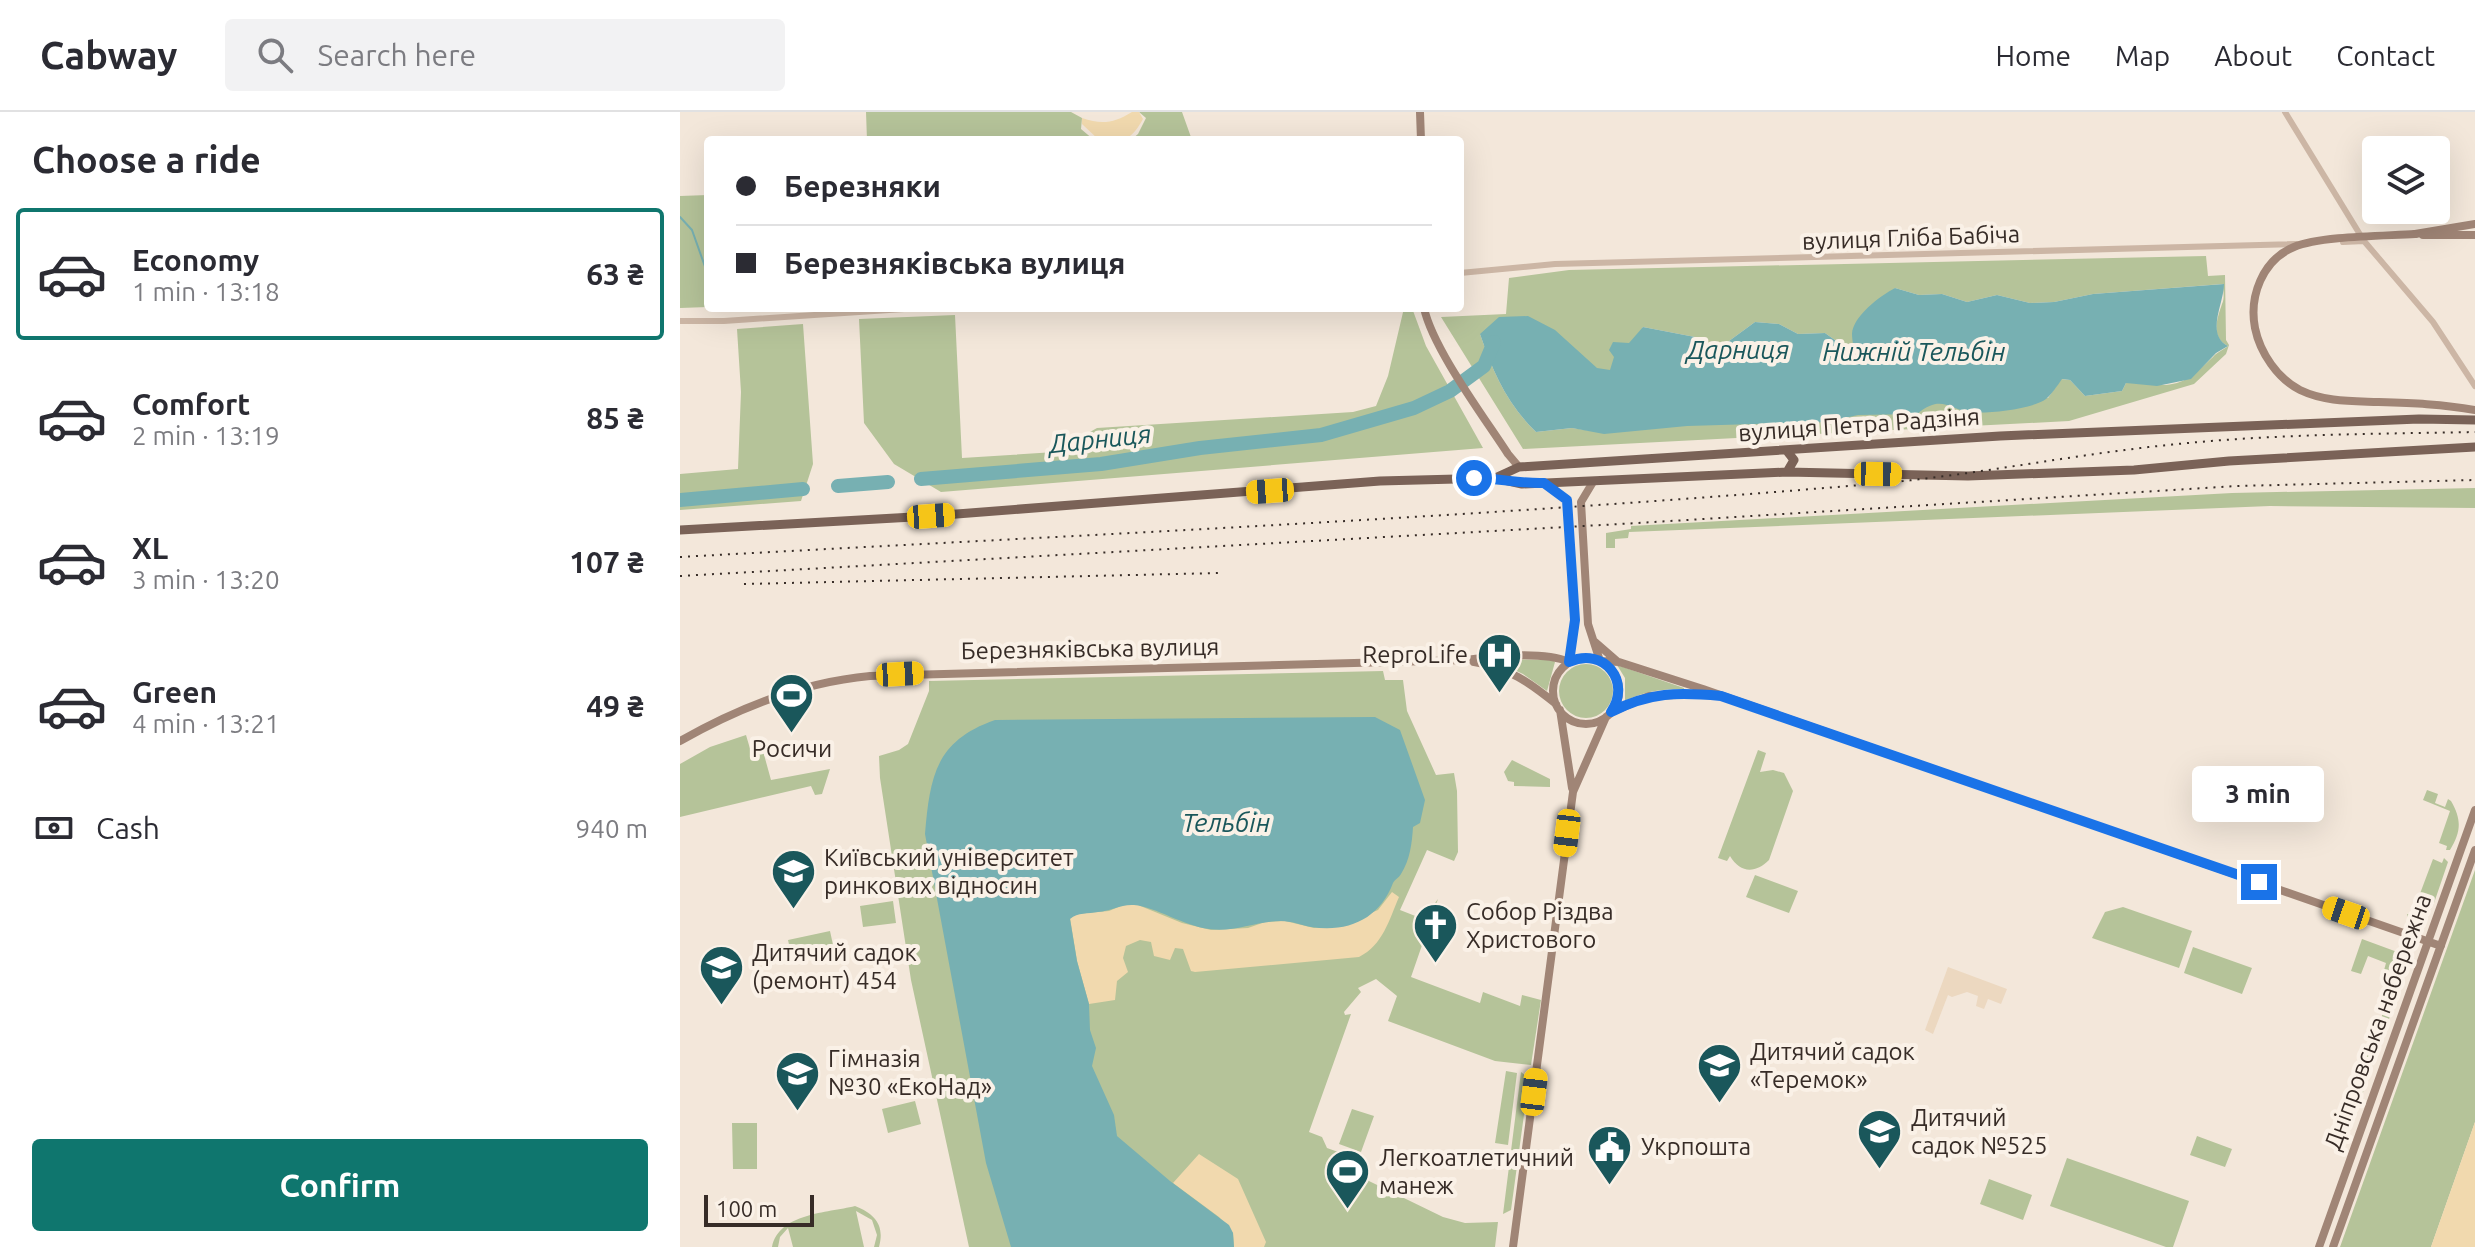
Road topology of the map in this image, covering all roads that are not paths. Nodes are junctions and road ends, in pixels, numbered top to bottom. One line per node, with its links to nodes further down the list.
1 (1420, 112): 3 (street)
2 (2285, 112): 7 (street)
3 (1421, 136)
4 (2475, 224): 5 (street)
5 (2415, 234): 6 (street); 13 (street, bridge)
6 (2475, 235)
7 (2364, 241): 8 (street, вулиця Гліба Бабіча); 12 (street)
8 (1464, 273)
9 (859, 312): 11 (street)
10 (1425, 312): 17 (street)
11 (680, 321)
12 (2475, 386)
13 (2475, 410)
14 (2475, 420): 16 (main road, вулиця Петра Радзіня)
15 (2475, 447): 18 (main road, вулиця Петра Радзіня)
16 (1787, 451): 17 (main road, вулиця Петра Радзіня); 18 (main road)
17 (1519, 467): 19 (main road, вулиця Петра Радзіня)
18 (1787, 472): 20 (main road, вулиця Петра Радзіня)
19 (1495, 478): 21 (main road, вулиця Петра Радзіня); 22 (main road, вулиця Петра Радзіня)
20 (1593, 482): 21 (main road, вулиця Петра Радзіня); 24 (street)
21 (1544, 483): 23 (street)
22 (680, 530)
23 (1575, 632): 25 (street); 28 (street)
24 (1591, 635): 27 (street); 29 (street)
25 (1554, 656): 26 (street, Березняківська вулиця); 28 (street, Березняківська вулиця)
26 (1466, 660): 31 (street, Березняківська вулиця); 33 (street, Березняківська вулиця)
27 (1600, 661): 28 (street); 29 (street); 32 (street)
28 (1569, 662): 31 (street)
29 (1619, 662): 30 (street)
30 (1721, 696): 32 (street); 37 (street)
31 (1558, 707): 32 (street); 34 (street)
32 (1609, 715): 34 (street)
33 (680, 741)
34 (1573, 792): 39 (street)
35 (2475, 810): 37 (street, Дніпровська набережна)
36 (2475, 850): 38 (street, Дніпровська набережна)
37 (2429, 942): 38 (street); 40 (street, Дніпровська набережна)
38 (2441, 946): 41 (street, Дніпровська набережна)
39 (1513, 1247)
40 (2319, 1247)
41 (2333, 1247)

